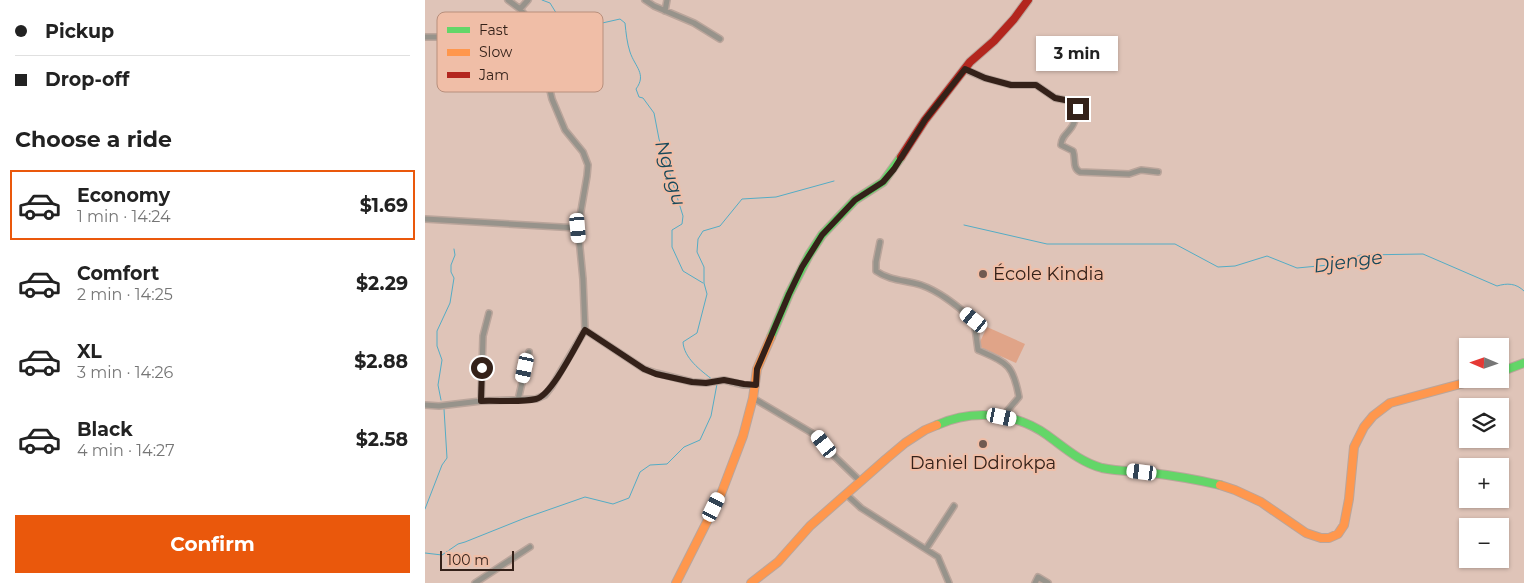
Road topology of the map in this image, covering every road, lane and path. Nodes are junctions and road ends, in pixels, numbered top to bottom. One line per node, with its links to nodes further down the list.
1 (507, 0): 6 (street)
2 (528, 0): 6 (street)
3 (645, 0): 7 (street)
4 (667, 0): 7 (street)
5 (1029, 0): 10 (main road)
6 (520, 9): 8 (street)
7 (665, 10): 9 (street)
8 (523, 12)
9 (720, 38)
10 (965, 69): 12 (street); 22 (main road)
11 (550, 92): 14 (street)
12 (1158, 172)
13 (425, 219): 14 (street)
14 (578, 228): 17 (street)
15 (880, 242): 27 (street)
16 (489, 313): 25 (street)
17 (585, 330): 22 (street); 24 (street)
18 (529, 352): 24 (street)
19 (1524, 363): 20 (main road)
20 (1509, 369)
21 (1459, 384): 27 (main road)
22 (756, 385): 23 (main road)
23 (753, 398): 28 (street); 34 (main road)
24 (518, 400): 25 (street)
25 (481, 401): 26 (street)
26 (425, 405)
27 (1002, 417): 28 (main road)
28 (860, 482): 29 (main road)
29 (847, 495): 32 (street); 35 (main road)
30 (954, 506): 32 (street)
31 (531, 547): 33 (street)
32 (926, 549): 36 (street)
33 (475, 583)
34 (677, 583)
35 (751, 583)
36 (947, 583)
37 (1035, 583): 38 (street)
38 (1048, 583)

